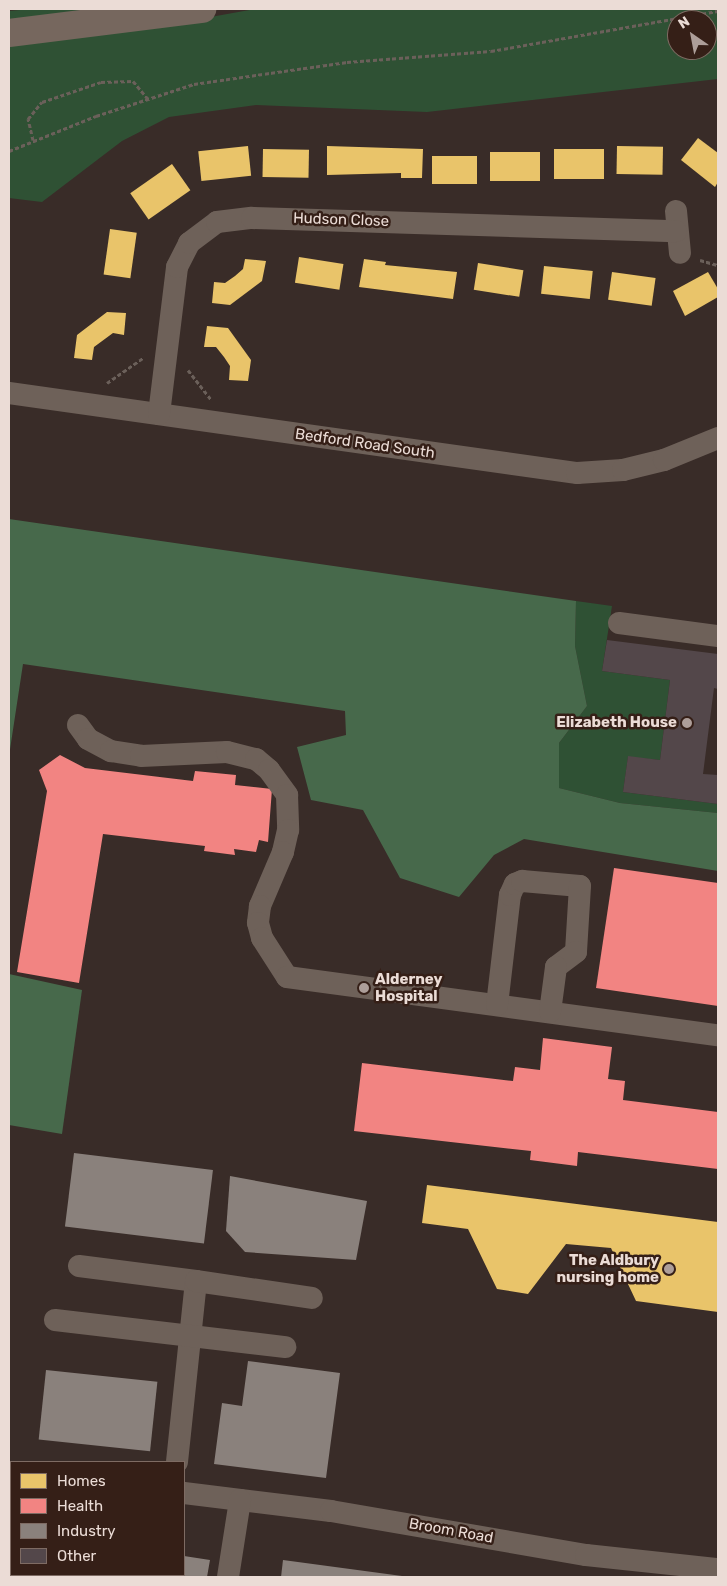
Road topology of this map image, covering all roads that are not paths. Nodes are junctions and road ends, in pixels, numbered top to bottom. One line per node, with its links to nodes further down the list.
1 (203, 9): 2 (highway)
2 (9, 33)
3 (680, 253): 5 (street, Hudson Close)
4 (9, 393): 5 (street, Bedford Road South)
5 (159, 414): 6 (street, Bedford Road South)
6 (718, 438)
7 (619, 623): 8 (street)
8 (718, 636)
9 (78, 725): 10 (street)
10 (497, 1005): 11 (street); 11 (street)
11 (550, 1012): 12 (street)
12 (718, 1035)
13 (79, 1266): 14 (street)
14 (196, 1281): 15 (street); 17 (street)
15 (312, 1298)
16 (55, 1320): 17 (street)
17 (190, 1334): 18 (street); 19 (street)
18 (285, 1347)
19 (177, 1461)
20 (185, 1492): 21 (street, Broom Road)
21 (240, 1500): 22 (street, Broom Road); 23 (street)
22 (718, 1569)
23 (228, 1577)

